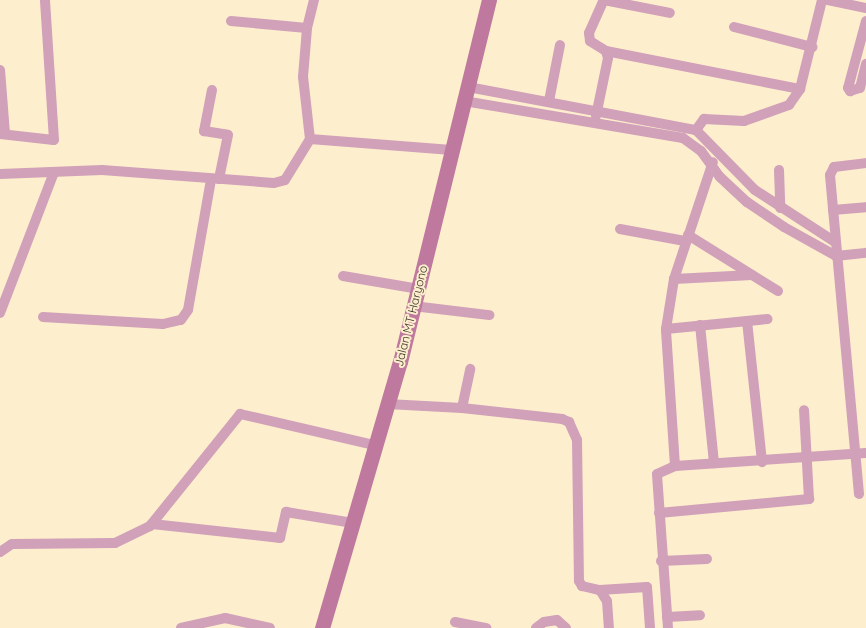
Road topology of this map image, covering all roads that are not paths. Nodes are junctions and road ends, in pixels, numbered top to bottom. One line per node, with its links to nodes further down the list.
1 (45, 0): 25 (street)
2 (314, 0): 12 (street)
3 (490, 0): 20 (main road, Jalan MT Haryono)
4 (604, 0): 8 (street); 15 (street)
5 (822, 0): 14 (street)
6 (828, 0): 7 (street)
7 (866, 8)
8 (670, 13)
9 (232, 20): 12 (street)
10 (866, 21): 16 (street)
11 (734, 27): 14 (street)
12 (307, 28): 26 (street)
13 (560, 45): 21 (street)
14 (812, 47): 18 (street)
15 (606, 51): 18 (street); 22 (street)
16 (866, 64)
17 (0, 70): 25 (street)
18 (800, 89): 24 (street)
19 (212, 90): 34 (street)
20 (466, 94): 21 (street); 23 (street); 27 (main road, Jalan MT Haryono)
21 (549, 101): 22 (street)
22 (598, 111): 23 (street); 24 (street)
23 (594, 124): 30 (street)
24 (696, 130): 28 (street)
25 (2, 134)
26 (310, 139): 27 (street); 34 (street)
27 (452, 150): 46 (main road, Jalan MT Haryono)
28 (716, 152): 30 (street); 36 (street)
29 (866, 163): 37 (street)
30 (711, 166): 39 (street); 42 (street)
31 (780, 170): 36 (street)
32 (54, 172): 33 (street); 34 (street); 49 (street)
33 (0, 174)
34 (215, 179): 51 (street)
35 (866, 206): 37 (street)
36 (780, 208): 40 (street)
37 (833, 210): 40 (street)
38 (620, 229): 39 (street)
39 (687, 238): 43 (street); 45 (street)
40 (835, 242): 42 (street)
41 (866, 254): 42 (street)
42 (836, 256): 61 (street)
43 (752, 275): 45 (street); 47 (street)
44 (343, 276): 46 (street)
45 (674, 279): 55 (street)
46 (418, 289): 48 (main road, Jalan MT Haryono)
47 (778, 291)
48 (413, 306): 50 (street); 57 (main road, Jalan MT Haryono)
49 (0, 313)
50 (489, 315)
51 (43, 317)
52 (768, 319): 53 (street)
53 (747, 321): 54 (street); 63 (street)
54 (700, 325): 55 (street); 64 (street)
55 (666, 329): 65 (street)
56 (470, 369): 58 (street)
57 (387, 404): 58 (street); 60 (main road, Jalan MT Haryono)
58 (462, 408): 73 (street)
59 (804, 410): 62 (street)
60 (374, 445): 68 (main road, Jalan MT Haryono); 69 (street)
61 (861, 454): 62 (street); 66 (street)
62 (808, 458): 63 (street); 67 (street)
63 (762, 462): 64 (street)
64 (714, 463): 65 (street)
65 (675, 466): 67 (street)
66 (859, 494)
67 (659, 513): 72 (street)
68 (353, 523): 69 (street); 79 (main road, Jalan MT Haryono)
69 (152, 524): 70 (street)
70 (0, 552)
71 (707, 559): 72 (street)
72 (661, 561): 75 (street)
73 (600, 590): 83 (street); 84 (street)
74 (700, 615): 75 (street)
75 (666, 617): 85 (street)
76 (456, 622): 80 (street)
77 (181, 628): 78 (street)
78 (270, 628)
79 (322, 628)
80 (486, 628)
81 (536, 628): 82 (street)
82 (566, 628)
83 (609, 628)
84 (650, 628)
85 (668, 628)

